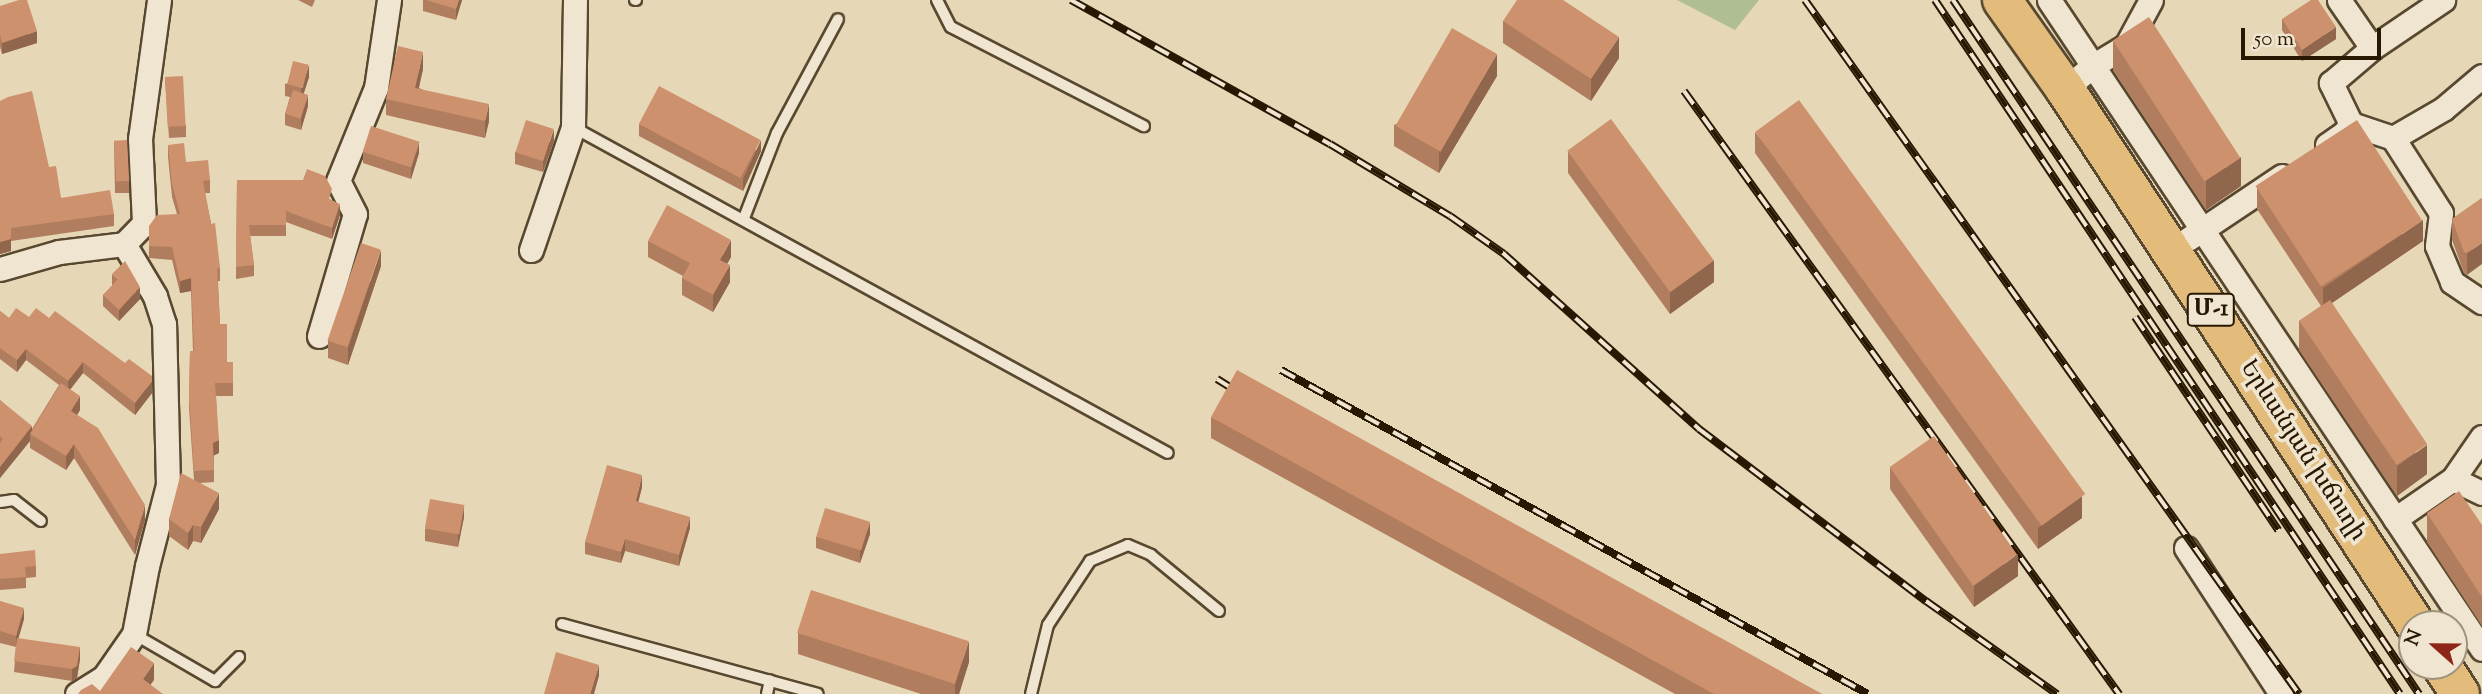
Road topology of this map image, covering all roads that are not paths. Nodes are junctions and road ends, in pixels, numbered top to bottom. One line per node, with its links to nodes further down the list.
1 (159, 0): 21 (street)
2 (389, 0): 25 (street)
3 (575, 0): 17 (street)
4 (937, 0): 16 (lane)
5 (2002, 0): 14 (highway, Երևանյան խճուղի / Մ-1)
6 (2049, 0): 12 (street)
7 (2151, 0): 12 (street)
8 (2339, 0): 11 (street)
9 (2443, 0): 11 (street)
10 (838, 19): 19 (lane)
11 (2372, 48): 15 (street)
12 (2094, 65): 14 (street); 20 (street)
13 (2482, 76): 18 (street)
14 (2064, 89): 20 (highway, Երևանյան խճուղի / Մ-1)
15 (2351, 124): 18 (street); 20 (street)
16 (1144, 126)
17 (573, 127): 19 (lane); 22 (street)
18 (2393, 138): 24 (street)
19 (744, 218): 27 (lane)
20 (2186, 240): 31 (street); 34 (highway, Երևանյան խճուղի / Մ-1)
21 (124, 244): 23 (street); 37 (street)
22 (531, 250)
23 (0, 269)
24 (2482, 302)
25 (319, 336)
26 (2482, 438): 28 (street)
27 (1168, 453)
28 (2453, 479): 29 (street); 31 (street)
29 (2482, 493)
30 (0, 502): 32 (lane)
31 (2395, 519): 38 (street)
32 (41, 521)
33 (2186, 548): 45 (street)
34 (2407, 610)
35 (1219, 611): 44 (lane)
36 (562, 624): 40 (lane)
37 (134, 634): 39 (lane); 41 (street)
38 (2482, 649)
39 (239, 657)
40 (770, 680): 42 (lane); 43 (lane)
41 (78, 694)
42 (767, 694)
43 (818, 694)
44 (1031, 694)
45 (2281, 694)

